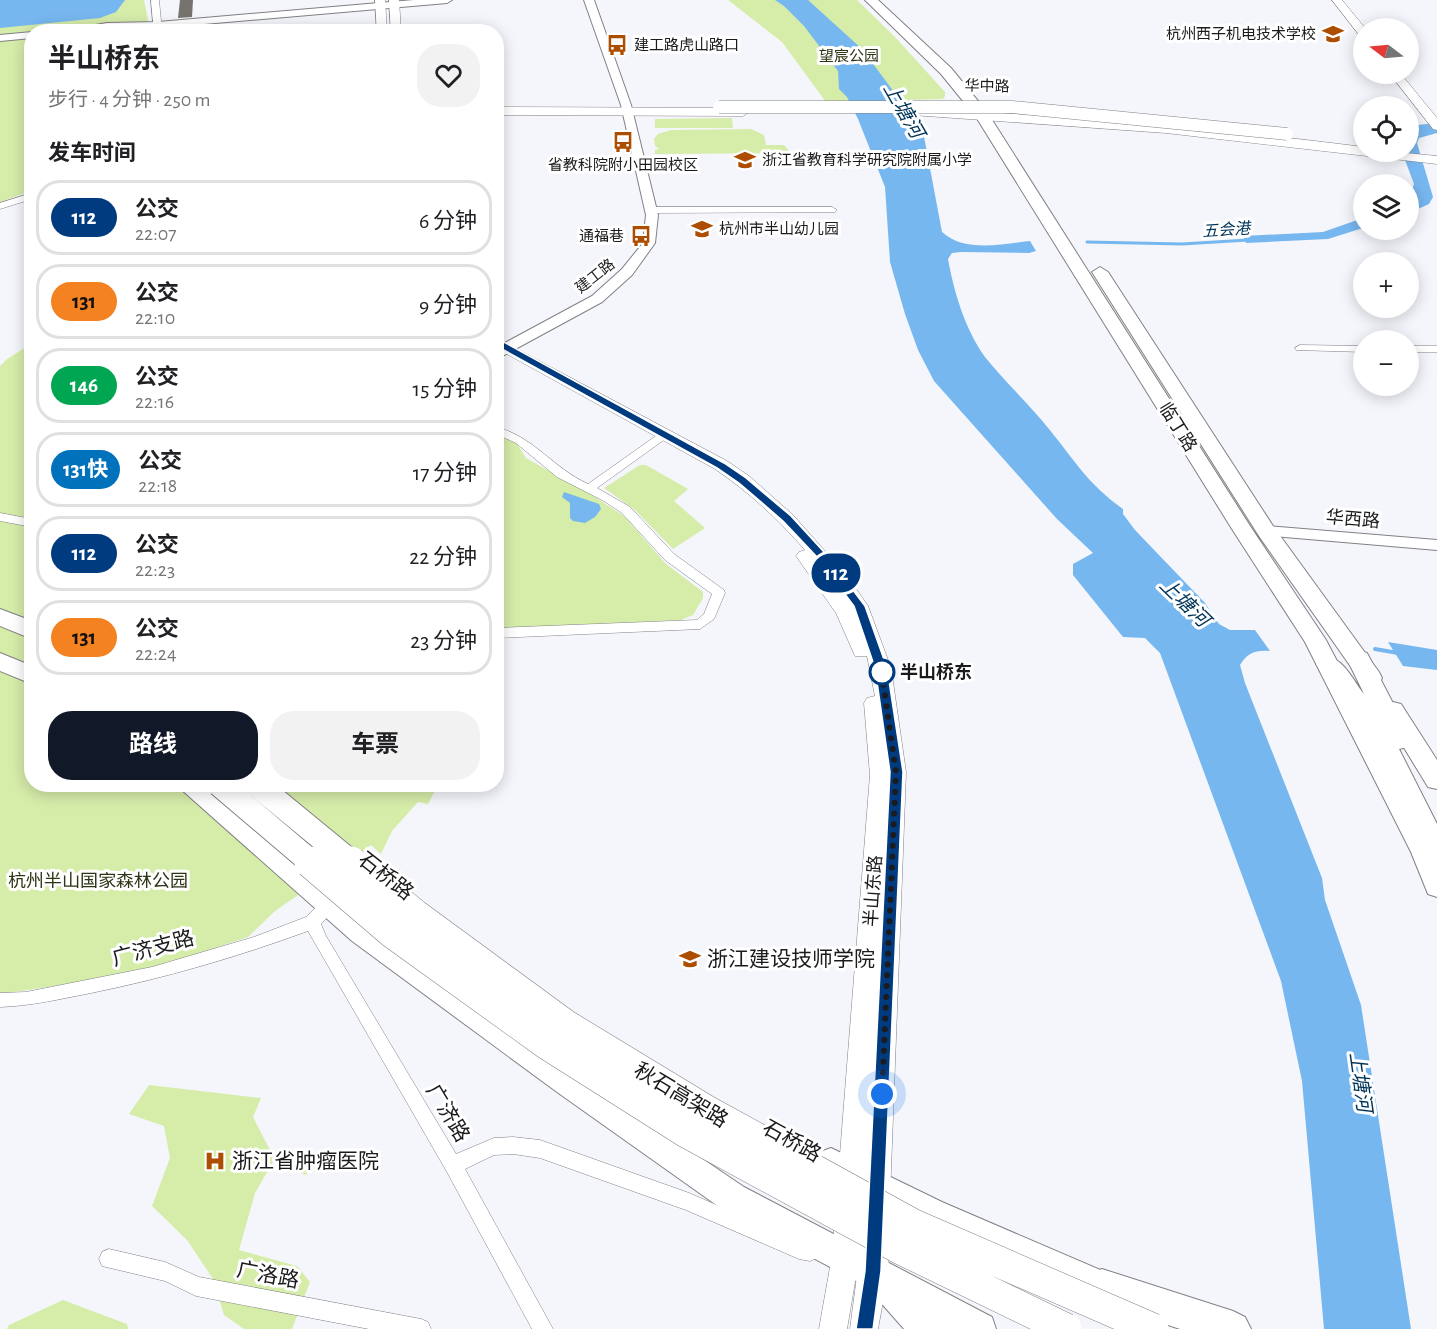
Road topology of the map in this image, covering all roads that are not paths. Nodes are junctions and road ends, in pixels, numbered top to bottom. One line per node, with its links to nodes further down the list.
1 (155, 0): 12 (street)
2 (447, 0): 8 (street)
3 (589, 0): 21 (street, 建工路)
4 (871, 0): 24 (main road, 临丁路)
5 (886, 0): 24 (main road, 临丁路)
6 (1337, 0): 11 (main road)
7 (1352, 0): 10 (main road)
8 (394, 2): 9 (street); 15 (main road)
9 (380, 3): 13 (street); 14 (main road)
10 (1366, 18)
11 (1353, 20)
12 (158, 24)
13 (194, 24)
14 (381, 24)
15 (395, 24)
16 (24, 36): 17 (street)
17 (0, 38)
18 (1404, 84): 26 (main road)
19 (1415, 84): 26 (main road)
20 (504, 104): 21 (main road, 华中路)
21 (627, 108): 22 (main road, 华中路); 25 (main road, 华中路); 34 (street, 建工路)
22 (653, 108): 23 (main road, 华中路); 27 (main road, 华中路, bridge)
23 (913, 108): 24 (main road, 华中路); 24 (main road, 华中路)
24 (984, 108): 27 (main road, 华中路); 27 (main road, 华中路); 47 (main road, 临丁路); 57 (main road, 临丁路)
25 (504, 111)
26 (1434, 117)
27 (1315, 140): 28 (main road, 华中路); 29 (main road, 华中路)
28 (1353, 142)
29 (1353, 145)
30 (1419, 153): 31 (main road, 华中路)
31 (1436, 154)
32 (24, 198): 33 (street)
33 (0, 206)
34 (651, 210): 35 (street); 36 (street, 建工路)
35 (832, 210)
36 (504, 348)
37 (1300, 348): 38 (street)
38 (1353, 349)
39 (1419, 349): 40 (street)
40 (1437, 349)
41 (504, 354): 43 (main road, 半山东路)
42 (504, 433): 44 (street)
43 (660, 437): 44 (street); 72 (main road, 半山东路); 72 (main road, 半山东路)
44 (590, 488): 53 (street)
45 (0, 517): 46 (street)
46 (24, 522)
47 (1266, 531): 48 (street, 华西路); 56 (main road, 临丁路)
48 (1437, 545)
49 (0, 602): 50 (highway)
50 (24, 611)
51 (0, 617): 52 (highway)
52 (24, 628)
53 (504, 633)
54 (1, 658): 55 (highway); 58 (highway)
55 (24, 659)
56 (1359, 659): 59 (highway); 60 (main road, 临丁路)
57 (1328, 664): 59 (highway); 68 (main road, 临丁路)
58 (24, 671)
59 (1383, 724): 65 (highway); 66 (highway)
60 (1437, 780)
61 (200, 792): 69 (main road)
62 (228, 792): 82 (highway, 秋石高架路, bridge)
63 (266, 792): 83 (highway, 秋石高架路, bridge)
64 (285, 792): 67 (main road, 石桥路)
65 (1437, 823)
66 (1437, 851)
67 (373, 867): 69 (street); 72 (main road, 石桥路)
68 (1437, 886)
69 (321, 914): 70 (street, 广济支路); 71 (street, 广济路); 74 (main road)
70 (0, 1000)
71 (453, 1166): 74 (street); 77 (street, 广济路)
72 (865, 1180): 74 (main road); 75 (main road, 石桥路)
73 (109, 1259): 76 (street, 广洛路)
74 (859, 1264): 78 (main road); 79 (main road); 80 (main road); 81 (main road)
75 (1102, 1286): 84 (main road, 石桥路); 85 (highway)
76 (421, 1329)
77 (543, 1329)
78 (833, 1329)
79 (864, 1329)
80 (936, 1329)
81 (980, 1329)
82 (1066, 1329)
83 (1153, 1329)
84 (1200, 1329)
85 (1233, 1329)

